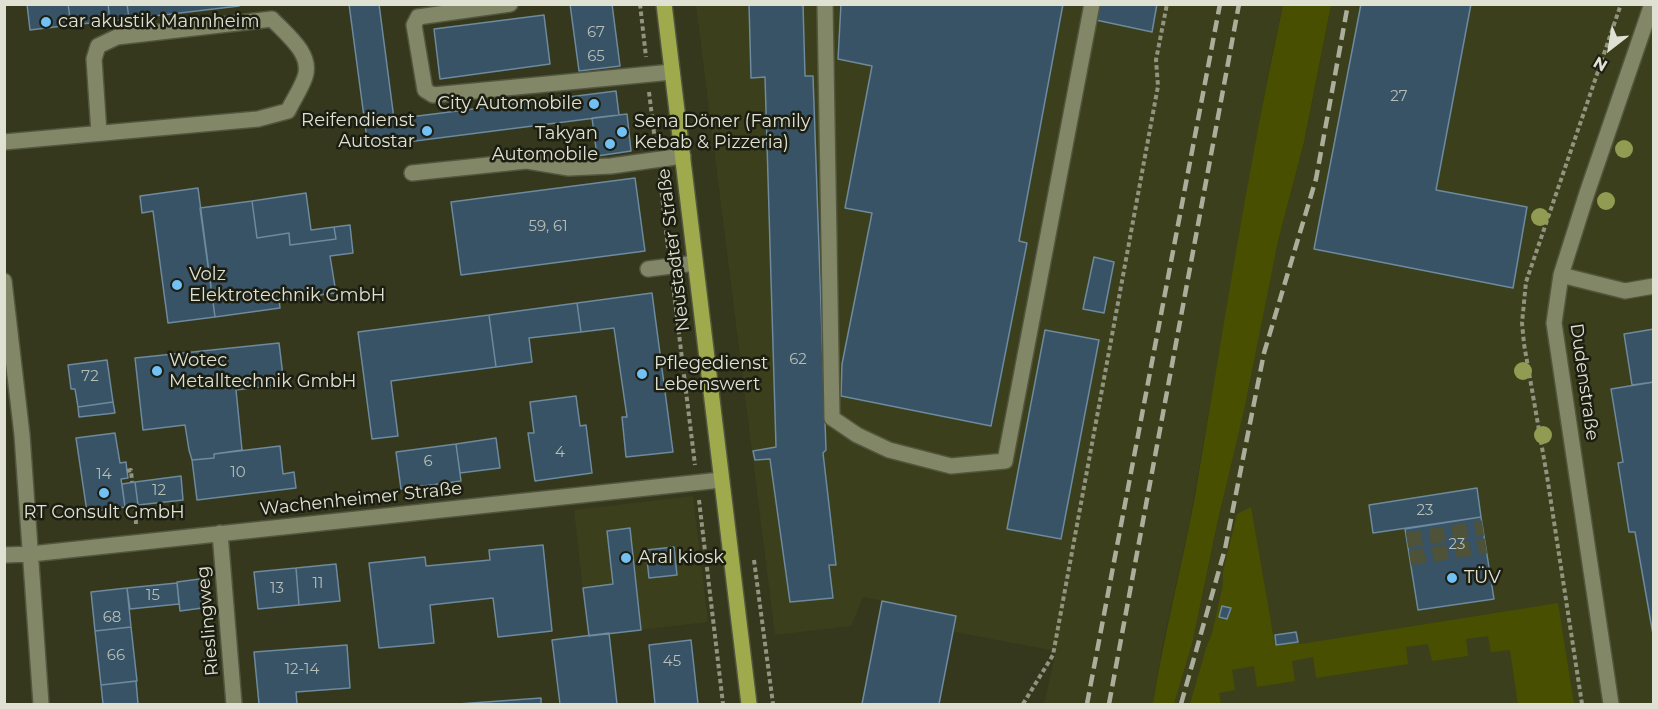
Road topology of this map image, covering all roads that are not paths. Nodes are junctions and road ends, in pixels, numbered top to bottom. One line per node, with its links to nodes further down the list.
1 (510, 4): 6 (street)
2 (664, 4): 6 (main road, Neustadter Straße)
3 (825, 4): 4 (street)
4 (1092, 4)
5 (1652, 4): 13 (street, Dudenstraße)
6 (672, 72): 9 (main road, Neustadter Straße)
7 (99, 133): 7 (street); 8 (street)
8 (4, 142)
9 (683, 156): 10 (street); 11 (main road, Neustadter Straße)
10 (412, 173)
11 (695, 263): 12 (street); 16 (main road, Neustadter Straße)
12 (648, 269)
13 (1561, 275): 15 (street); 23 (street, Dudenstraße)
14 (4, 281): 18 (street)
15 (1653, 286)
16 (721, 480): 17 (street, Wachenheimer Straße); 22 (main road, Neustadter Straße)
17 (219, 533): 18 (street, Wachenheimer Straße); 21 (street, Rieslingweg)
18 (31, 554): 19 (street, Wachenheimer Straße); 20 (street)
19 (4, 555)
20 (42, 705)
21 (234, 705)
22 (749, 705)
23 (1611, 705)

